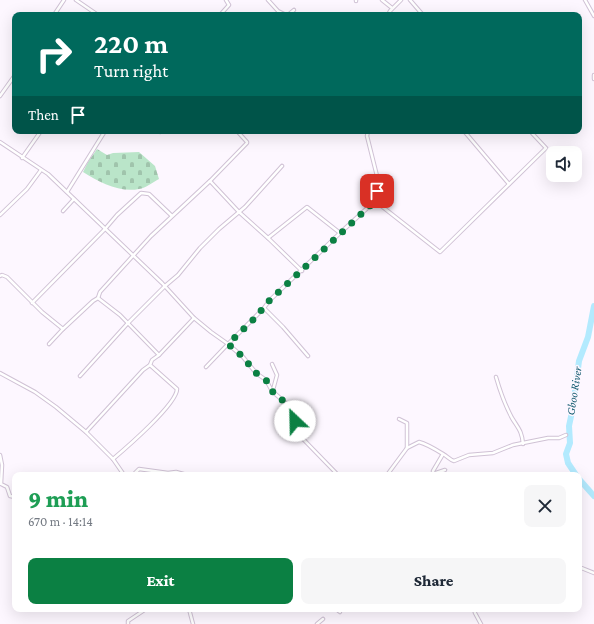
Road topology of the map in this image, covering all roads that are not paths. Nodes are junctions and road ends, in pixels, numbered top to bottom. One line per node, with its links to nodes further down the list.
1 (64, 0): 11 (street)
2 (76, 0): 12 (street)
3 (226, 0): 13 (street)
4 (268, 0): 14 (street)
5 (382, 0): 9 (street)
6 (401, 0): 9 (street)
7 (410, 0): 17 (street)
8 (585, 0): 18 (street)
9 (392, 8): 16 (street)
10 (294, 10): 15 (street)
11 (56, 12)
12 (94, 12)
13 (223, 12)
14 (280, 12)
15 (291, 12)
16 (390, 12)
17 (420, 12)
18 (594, 16)
19 (594, 75): 21 (street)
20 (12, 78): 22 (street)
21 (594, 79)
22 (0, 96)
23 (39, 134): 30 (street)
24 (103, 134): 35 (street)
25 (239, 134): 33 (street)
26 (367, 134): 37 (street)
27 (467, 134): 34 (street)
28 (533, 134): 34 (street)
29 (0, 142): 30 (street)
30 (22, 158): 32 (street)
31 (282, 166): 39 (street)
32 (41, 170): 35 (street); 40 (street)
33 (210, 181): 39 (street); 41 (street)
34 (509, 184): 37 (street)
35 (67, 192): 36 (street)
36 (74, 199): 38 (street); 42 (street)
37 (375, 201): 43 (street)
38 (63, 211)
39 (239, 212): 44 (street); 48 (street)
40 (0, 216)
41 (172, 216): 42 (street); 45 (street)
42 (105, 229): 45 (street); 50 (street)
43 (340, 233): 44 (street); 46 (street)
44 (268, 238): 46 (street)
45 (134, 256): 48 (street); 49 (street)
46 (302, 271): 51 (street)
47 (0, 276): 50 (street)
48 (164, 286): 52 (street); 53 (street)
49 (98, 298): 53 (street); 54 (street)
50 (32, 303): 54 (street)
51 (264, 308): 56 (street); 58 (street)
52 (194, 318): 56 (street); 57 (street)
53 (128, 324): 57 (street); 63 (street)
54 (63, 329): 55 (street)
55 (49, 344)
56 (228, 344): 61 (street); 65 (street)
57 (159, 355): 60 (street)
58 (308, 356)
59 (272, 364): 65 (street)
60 (150, 365): 67 (street); 73 (street)
61 (206, 367)
62 (0, 373): 67 (street)
63 (80, 376)
64 (496, 377): 69 (street)
65 (272, 391): 78 (street)
66 (399, 419): 70 (street)
67 (86, 432): 73 (street)
68 (566, 435): 69 (street)
69 (523, 444): 71 (street)
70 (407, 448): 71 (street); 79 (street)
71 (443, 454): 80 (street)
72 (0, 455): 82 (street)
73 (113, 459): 75 (street)
74 (445, 470): 81 (street)
75 (122, 472)
76 (136, 472): 77 (street)
77 (161, 472)
78 (335, 472)
79 (389, 472)
80 (432, 472)
81 (438, 472)
82 (12, 496)
83 (582, 568): 84 (street)
84 (594, 573)
85 (141, 612): 89 (street)
86 (191, 612): 90 (street)
87 (475, 612): 92 (street)
88 (323, 618): 91 (street)
89 (128, 624)
90 (193, 624)
91 (317, 624)
92 (481, 624)

